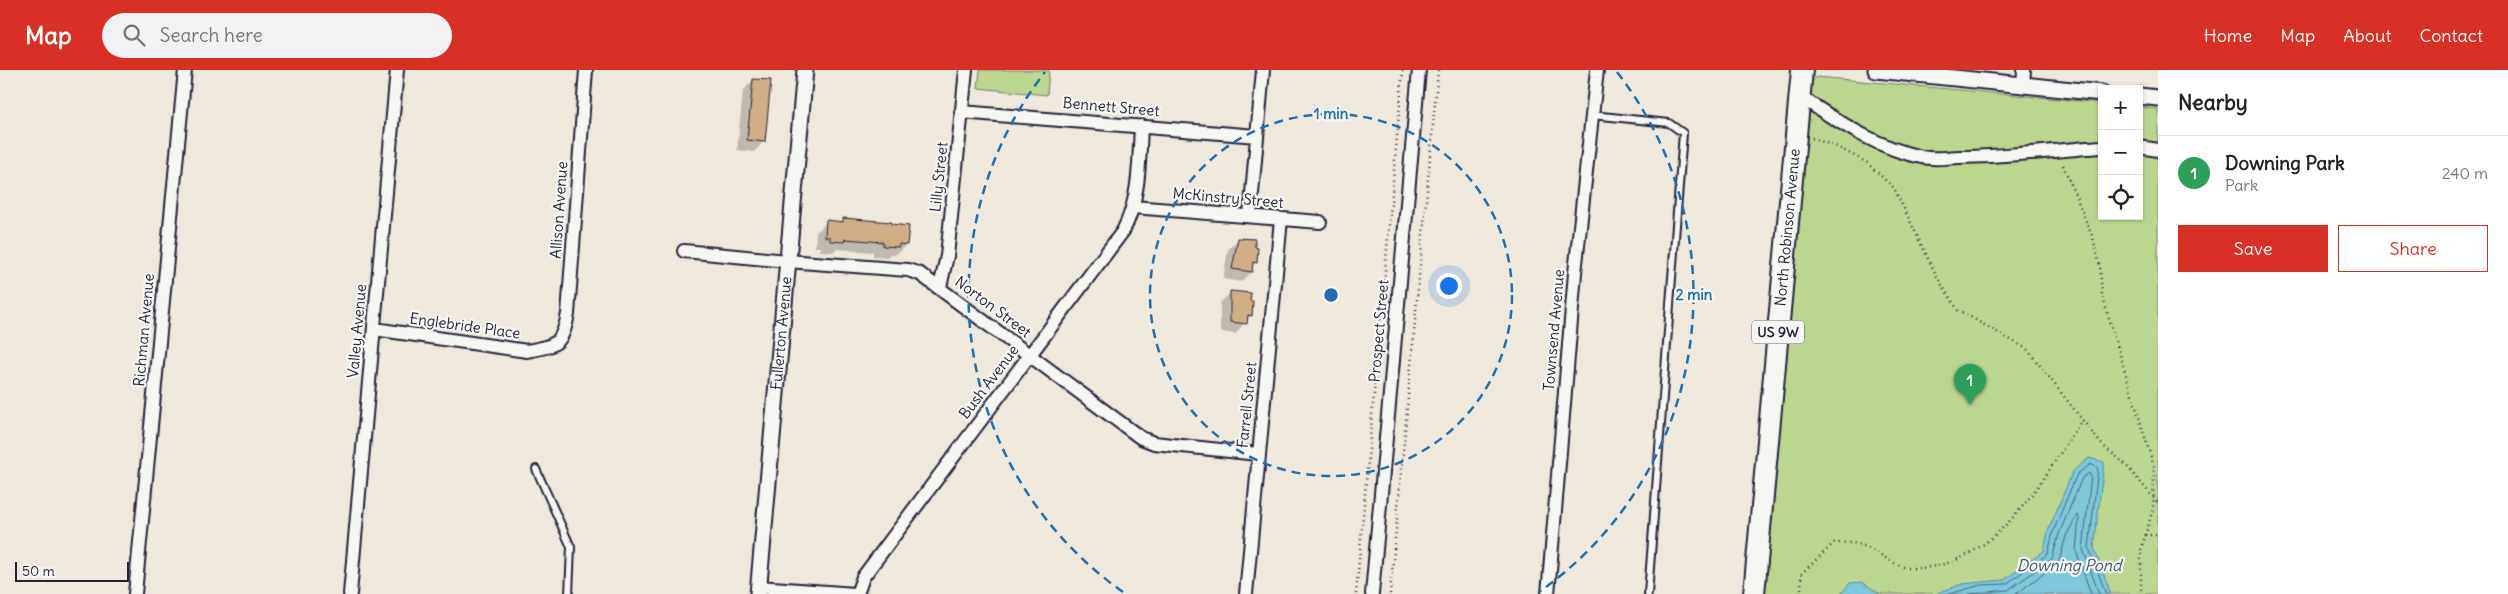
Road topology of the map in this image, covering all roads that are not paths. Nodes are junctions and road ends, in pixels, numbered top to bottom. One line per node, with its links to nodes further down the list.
1 (185, 70): 37 (street, Richman Avenue)
2 (397, 70): 31 (street, Valley Avenue)
3 (586, 70): 32 (street, Allison Avenue)
4 (805, 70): 29 (street, Fullerton Avenue)
5 (966, 70): 17 (street, Lilly Street)
6 (1263, 70): 20 (street)
7 (1419, 70): 42 (street, Prospect Street)
8 (1597, 70): 18 (street, Townsend Avenue)
9 (1802, 70): 14 (highway, North Robinson Avenue / US 9W)
10 (1876, 70): 12 (street)
11 (2024, 70): 12 (street)
12 (2023, 86): 13 (street)
13 (2098, 93)
14 (1799, 96): 21 (street); 45 (highway, North Robinson Avenue / US 9W)
15 (2143, 96): 16 (street)
16 (2158, 98)
17 (961, 112): 19 (street, Bennett Street); 30 (street, Lilly Street)
18 (1592, 115): 43 (street, Townsend Avenue); 44 (lane)
19 (1141, 126): 20 (street, Bennett Street); 24 (street, Bush Avenue)
20 (1257, 136): 25 (street)
21 (2098, 147)
22 (2143, 148): 23 (street)
23 (2158, 150)
24 (1133, 207): 25 (street, McKinstry Street); 33 (street, Bush Avenue)
25 (1250, 216): 26 (street, McKinstry Street)
26 (1281, 219): 27 (street, McKinstry Street); 34 (street, Farrell Street)
27 (1320, 222)
28 (684, 251): 29 (street, Norton Street)
29 (787, 262): 30 (street, Norton Street); 36 (street, Fullerton Avenue)
30 (940, 287): 33 (street, Norton Street)
31 (374, 330): 32 (street, Englebride Place); 38 (street, Valley Avenue)
32 (552, 346)
33 (1029, 355): 34 (street, Norton Street); 40 (street, Bush Avenue)
34 (1258, 454): 41 (street, Farrell Street)
35 (536, 469): 39 (lane)
36 (758, 590): 40 (street, Bush Avenue)
37 (135, 594)
38 (350, 594)
39 (569, 594)
40 (856, 594)
41 (1246, 594)
42 (1372, 594)
43 (1548, 594)
44 (1648, 594)
45 (1754, 594)

